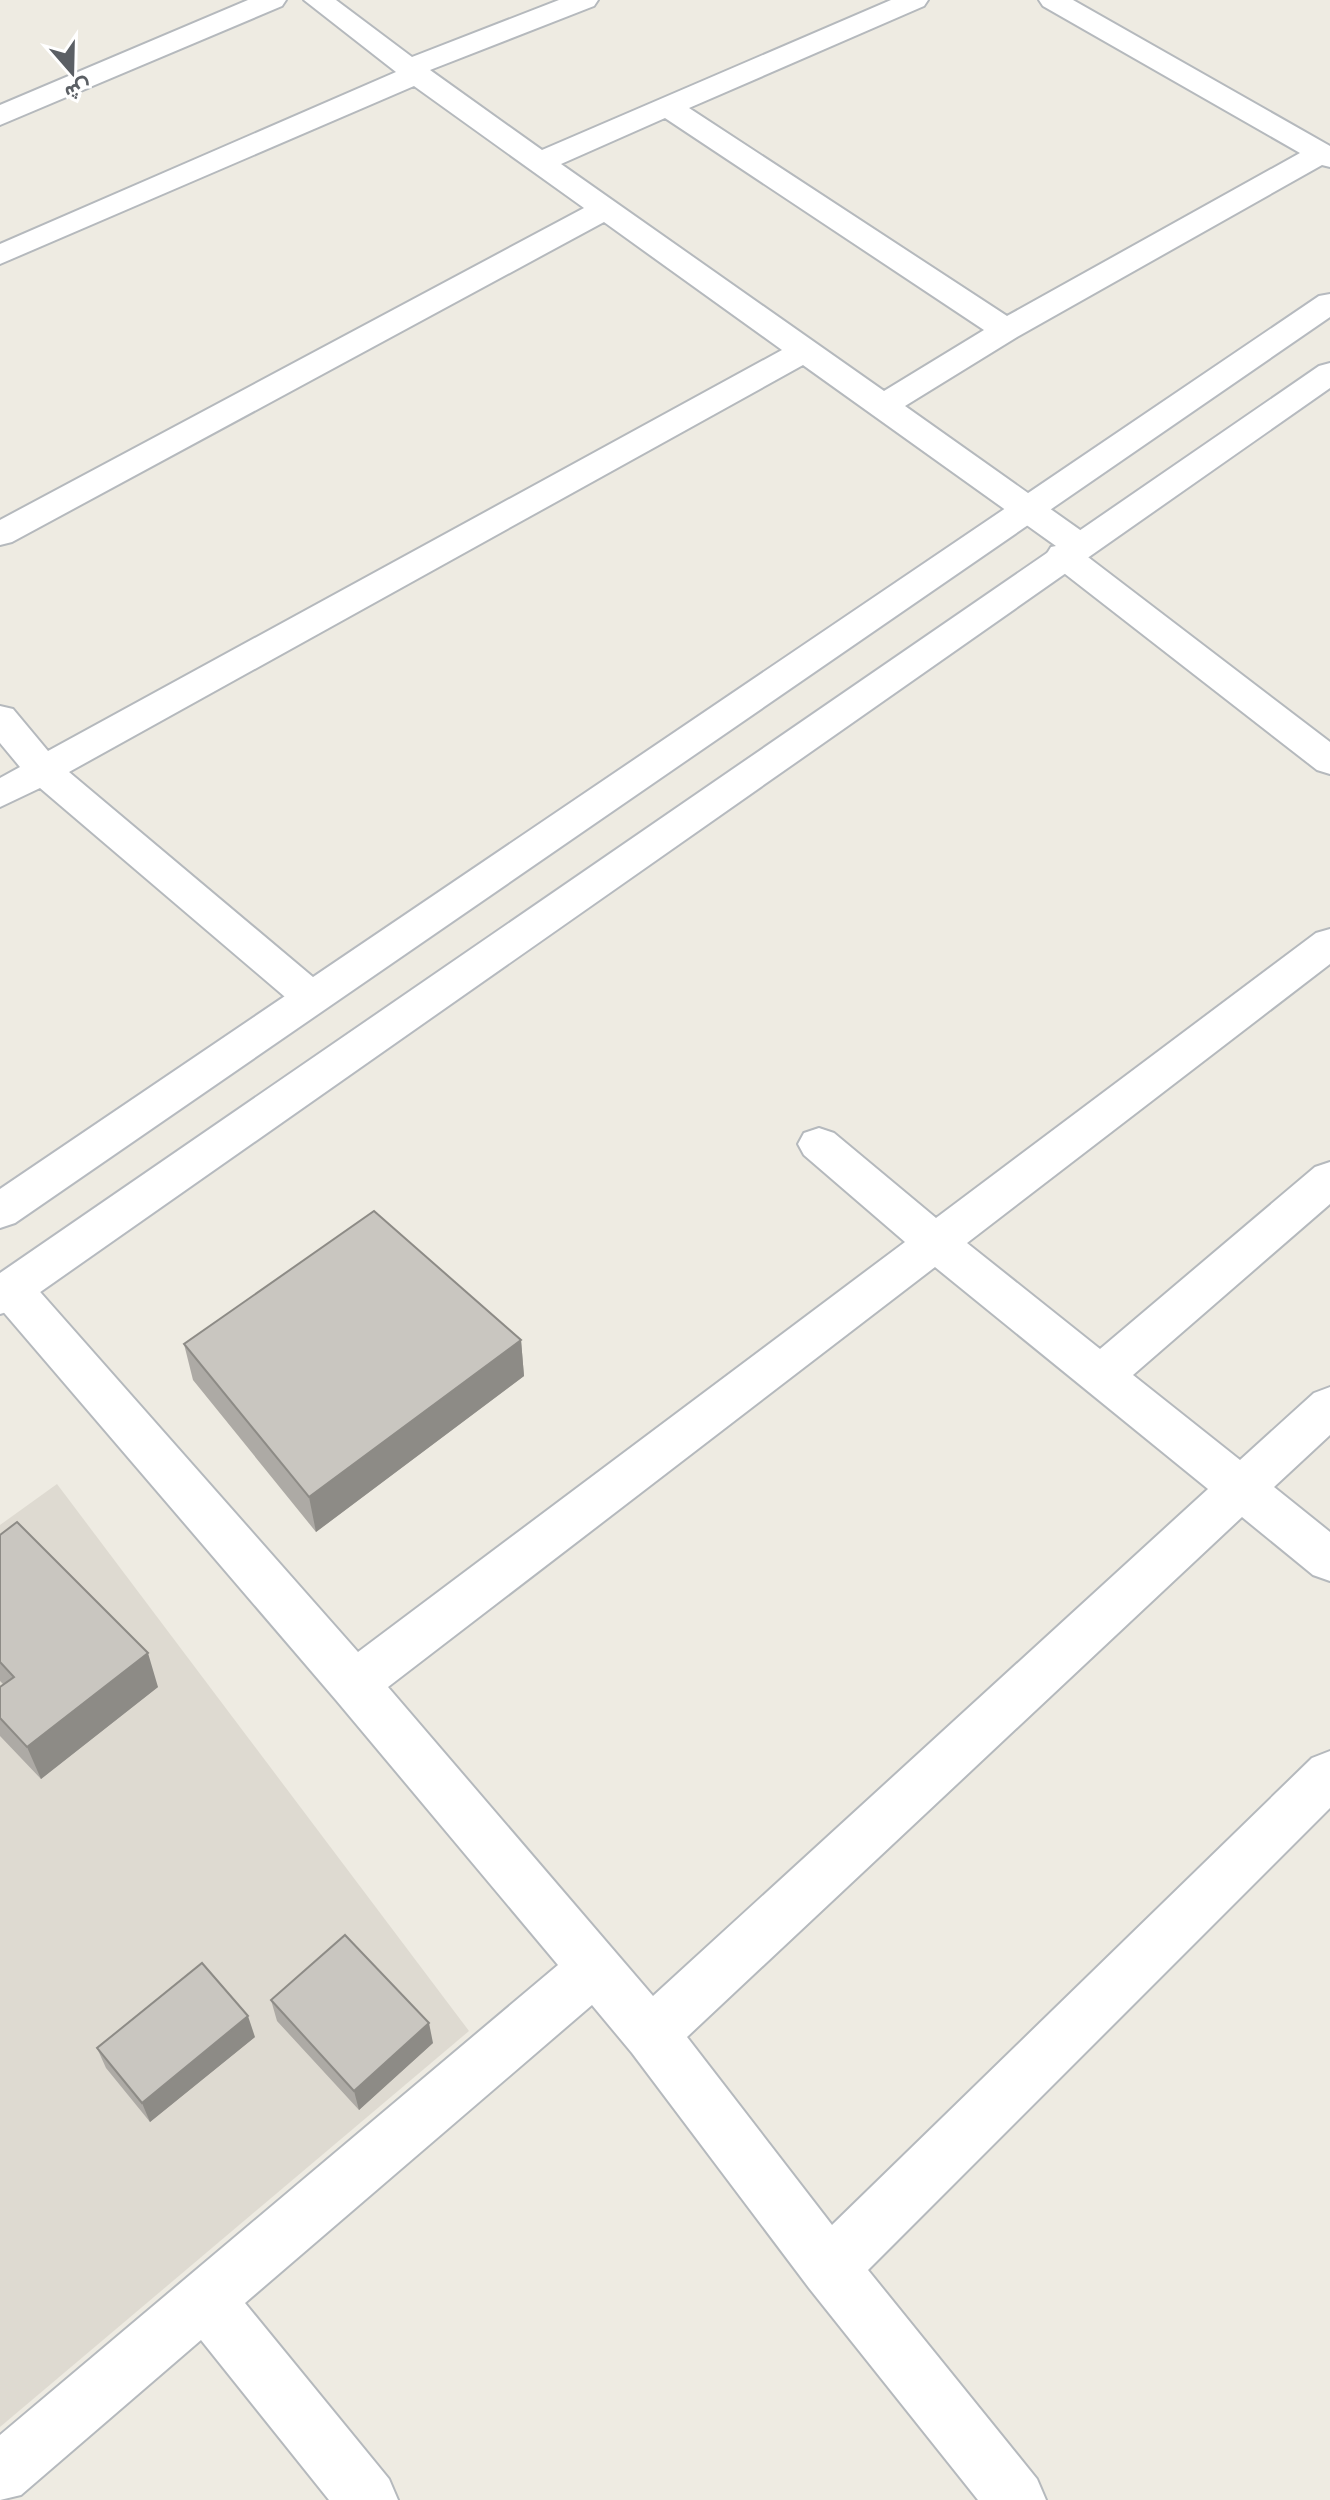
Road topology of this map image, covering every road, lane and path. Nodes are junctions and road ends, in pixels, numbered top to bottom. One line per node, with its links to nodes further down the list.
1 (272, 0): 9 (street)
2 (318, 0): 7 (street)
3 (584, 0): 6 (street)
4 (914, 0): 8 (street)
5 (1053, 0): 10 (street)
6 (540, 7): 7 (street)
7 (412, 72): 11 (street); 13 (street)
8 (668, 107): 11 (street); 15 (street)
9 (0, 116)
10 (1326, 156): 15 (street)
11 (540, 162): 12 (street)
12 (606, 208): 16 (street); 20 (street)
13 (0, 255)
14 (1330, 303): 19 (street)
15 (1006, 330): 18 (street)
16 (804, 351): 18 (street); 24 (street)
17 (1330, 373): 21 (street)
18 (881, 407): 19 (street)
19 (1028, 511): 21 (street); 27 (street)
20 (0, 534)
21 (1071, 550): 23 (street); 32 (street)
22 (0, 718): 24 (street)
23 (1330, 761)
24 (43, 770): 25 (street); 27 (street)
25 (0, 794)
26 (1330, 943): 31 (street)
27 (312, 998): 30 (street)
28 (819, 1144): 31 (street)
29 (1330, 1179): 33 (street)
30 (0, 1211)
31 (937, 1244): 33 (street); 37 (street)
32 (5, 1293): 37 (street)
33 (1101, 1375): 35 (street)
34 (1330, 1406): 35 (street)
35 (1240, 1488): 36 (street); 40 (street)
36 (1330, 1560)
37 (354, 1684): 39 (street)
38 (1330, 1774): 41 (street)
39 (595, 1968): 40 (street); 42 (street)
40 (651, 2034): 41 (street)
41 (829, 2268): 45 (street)
42 (205, 2299): 43 (street); 44 (street)
43 (0, 2474)
44 (368, 2500)
45 (1016, 2500)

